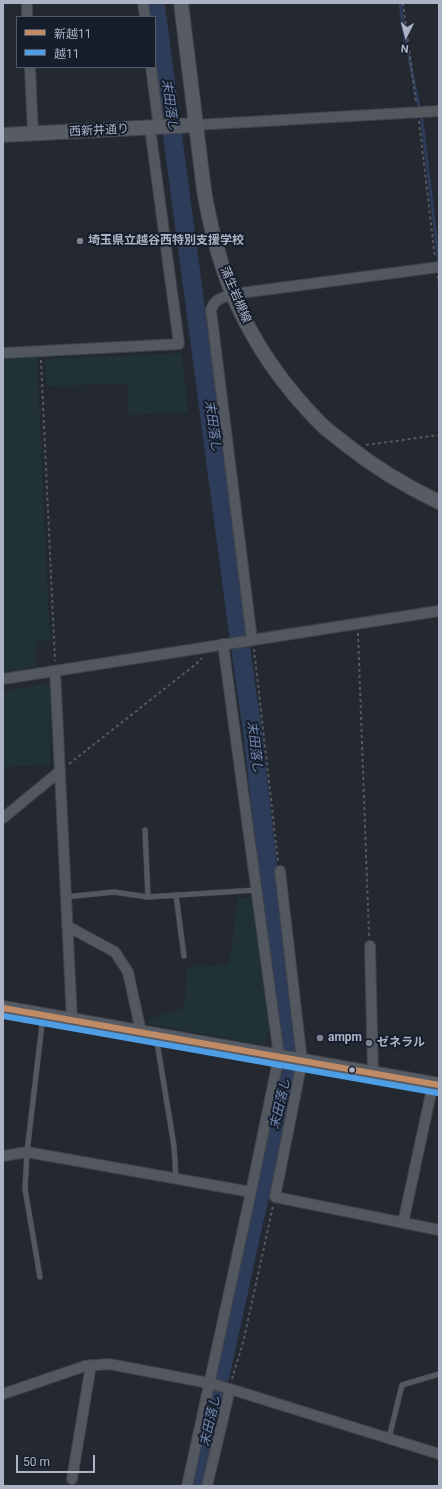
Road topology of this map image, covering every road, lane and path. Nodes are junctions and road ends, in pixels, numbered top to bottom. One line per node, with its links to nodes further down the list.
1 (27, 3): 5 (street)
2 (143, 3): 6 (street)
3 (181, 3): 11 (street, 蒲生岩槻線)
4 (403, 3): 10 (path)
5 (27, 16)
6 (145, 16)
7 (30, 68): 13 (street)
8 (151, 68): 12 (street)
9 (439, 111): 10 (street)
10 (418, 112): 11 (street); 15 (path)
11 (196, 125): 12 (street, 西新井通り); 17 (street, 蒲生岩槻線)
12 (154, 128): 13 (street, 西新井通り); 18 (street)
13 (32, 134): 14 (street, 西新井通り)
14 (3, 135)
15 (438, 267): 16 (path); 17 (street)
16 (439, 287)
17 (233, 294): 21 (street, 蒲生岩槻線); 25 (street)
18 (40, 351): 19 (street); 27 (path)
19 (3, 353)
20 (439, 435): 21 (path)
21 (349, 447): 22 (street, 蒲生岩槻線)
22 (439, 502)
23 (439, 611): 24 (street)
24 (358, 624): 25 (street); 38 (path)
25 (252, 640): 26 (street); 32 (path)
26 (218, 645): 27 (street); 29 (path); 33 (street)
27 (55, 671): 28 (street); 29 (street)
28 (3, 679)
29 (59, 772): 30 (street); 35 (street)
30 (3, 818)
31 (145, 830): 36 (lane)
32 (280, 871): 46 (street)
33 (256, 890): 34 (lane); 45 (street)
34 (176, 895): 36 (lane); 39 (lane)
35 (65, 897): 36 (lane); 37 (street)
36 (148, 897)
37 (67, 926): 42 (street); 43 (street)
38 (370, 946): 47 (street)
39 (184, 956)
40 (3, 1008): 41 (street)
41 (43, 1015): 42 (street); 49 (lane)
42 (72, 1020): 43 (street)
43 (141, 1032): 44 (street)
44 (156, 1034): 45 (street); 51 (lane)
45 (279, 1056): 46 (street); 52 (street)
46 (302, 1061): 47 (street); 53 (street)
47 (373, 1073): 48 (street)
48 (436, 1085): 54 (street)
49 (27, 1152): 50 (street); 51 (street); 56 (lane)
50 (3, 1156)
51 (176, 1179): 52 (street)
52 (251, 1192): 59 (street)
53 (275, 1197): 54 (street); 60 (path)
54 (403, 1222): 55 (street)
55 (439, 1230)
56 (40, 1277)
57 (91, 1366): 59 (street); 61 (street); 64 (street)
58 (439, 1374): 62 (lane)
59 (209, 1383): 60 (street); 65 (street)
60 (230, 1389): 62 (street); 66 (street)
61 (3, 1394)
62 (389, 1438): 63 (street)
63 (439, 1454)
64 (72, 1479)
65 (186, 1486)
66 (207, 1486)

